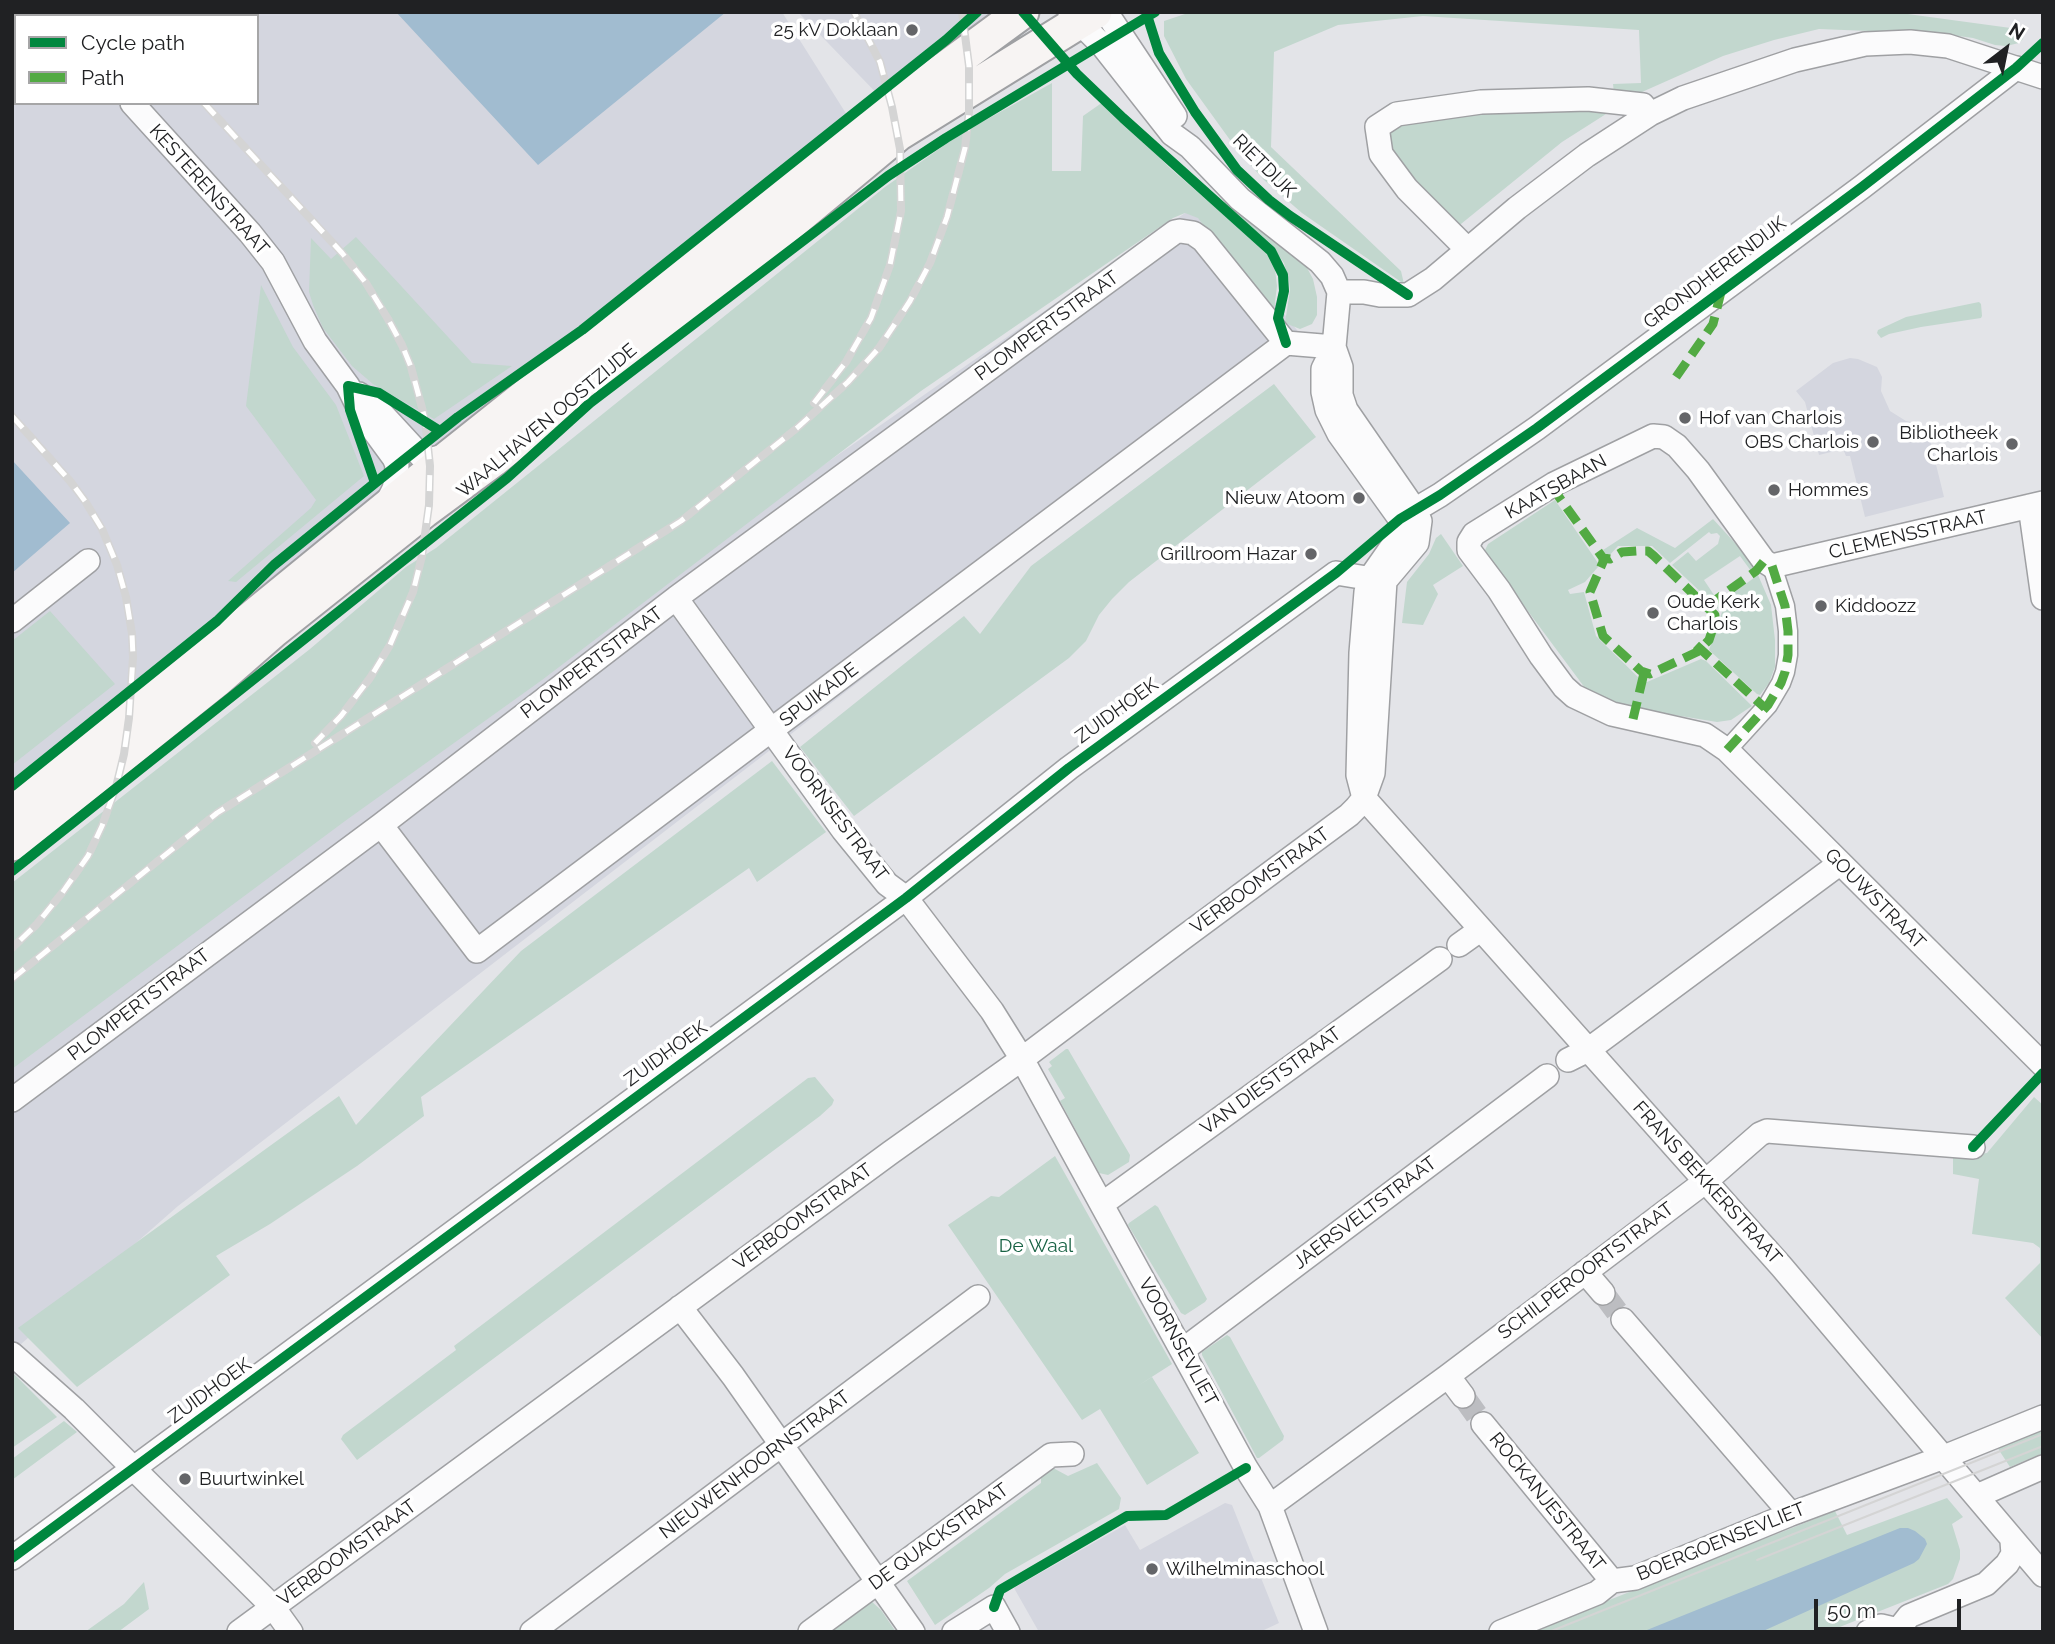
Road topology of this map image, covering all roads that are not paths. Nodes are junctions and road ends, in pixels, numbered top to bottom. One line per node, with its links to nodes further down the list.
1 (1022, 12): 13 (main road, WAALHAVEN OOSTZIJDE)
2 (1087, 15): 8 (street, RIETDIJK); 13 (main road, WAALHAVEN OOSTZIJDE)
3 (2016, 68): 4 (street); 6 (street); 16 (street, GRONDHERENDIJK)
4 (2043, 77)
5 (134, 105): 11 (street, KESTERENSTRAAT)
6 (1650, 114): 7 (street); 7 (street)
7 (1467, 249): 8 (street)
8 (1339, 292): 10 (street)
9 (1286, 343): 10 (street); 22 (street, PLOMPERTSTRAAT); 24 (street, SPUIKADE)
10 (1334, 347): 16 (street)
11 (348, 386): 12 (street, KESTERENSTRAAT); 14 (street, KESTERENSTRAAT)
12 (391, 453): 14 (street, KESTERENSTRAAT); 17 (street)
13 (471, 458): 14 (main road, WAALHAVEN OOSTZIJDE); 17 (main road, WAALHAVEN OOSTZIJDE)
14 (422, 472): 17 (main road, WAALHAVEN OOSTZIJDE)
15 (2036, 505): 19 (street, CLEMENSSTRAAT); 21 (street)
16 (1408, 514): 20 (street)
17 (392, 520): 28 (main road, WAALHAVEN OOSTZIJDE); 30 (main road, WAALHAVEN OOSTZIJDE)
18 (88, 561): 23 (street)
19 (1768, 564): 25 (street, KAATSBAAN); 26 (street)
20 (1378, 579): 27 (street); 32 (street, ZUIDHOEK)
21 (2043, 597)
22 (676, 598): 24 (street, VOORNSESTRAAT); 29 (street, PLOMPERTSTRAAT)
23 (12, 621)
24 (772, 730): 29 (street, SPUIKADE); 32 (street, VOORNSESTRAAT)
25 (1705, 735): 26 (street, GOUWSTRAAT)
26 (1727, 750): 31 (street, GOUWSTRAAT)
27 (1364, 799): 33 (street, FRANS BEKKERSTRAAT); 37 (street, VERBOOMSTRAAT)
28 (12, 809)
29 (381, 825): 40 (street, PLOMPERTSTRAAT)
30 (12, 844)
31 (1839, 863): 36 (street); 38 (street, GOUWSTRAAT)
32 (906, 898): 37 (street, VOORNSESTRAAT); 59 (street, ZUIDHOEK)
33 (1480, 930): 34 (street); 36 (street, FRANS BEKKERSTRAAT)
34 (1460, 945)
35 (1440, 958): 43 (street, VAN DIESTSTRAAT)
36 (1578, 1055): 42 (street, FRANS BEKKERSTRAAT)
37 (1022, 1059): 43 (street, VOORNSEVLIET); 47 (street, VERBOOMSTRAAT)
38 (2043, 1065)
39 (1547, 1076): 49 (street, JAERSVELTSTRAAT)
40 (12, 1100)
41 (1973, 1147): 42 (street, SCHILPEROORTSTRAAT)
42 (1706, 1181): 44 (street, SCHILPEROORTSTRAAT); 57 (street, FRANS BEKKERSTRAAT)
43 (1102, 1204): 49 (street, VOORNSEVLIET)
44 (1585, 1272): 45 (street); 51 (street, SCHILPEROORTSTRAAT)
45 (1603, 1293)
46 (978, 1297): 55 (street, NIEUWENHOORNSTRAAT)
47 (680, 1307): 55 (street); 68 (street, VERBOOMSTRAAT)
48 (1623, 1320): 62 (street)
49 (1182, 1350): 61 (street, VOORNSEVLIET)
50 (12, 1354): 59 (street)
51 (1448, 1376): 52 (street); 61 (street, SCHILPEROORTSTRAAT)
52 (1463, 1396)
53 (2043, 1417): 57 (street, BOERGOENSEVLIET)
54 (1483, 1424): 66 (street, ROCKANJESTRAAT)
55 (782, 1445): 67 (street); 72 (street, NIEUWENHOORNSTRAAT)
56 (1072, 1454): 67 (street, DE QUACKSTRAAT)
57 (1944, 1457): 60 (street, FRANS BEKKERSTRAAT); 62 (street, BOERGOENSEVLIET)
58 (2043, 1467): 60 (street)
59 (134, 1469): 64 (street, ZUIDHOEK); 68 (street)
60 (1977, 1496): 63 (street, FRANS BEKKERSTRAAT)
61 (1270, 1506): 77 (street, VOORNSEVLIET)
62 (1791, 1514): 66 (street, BOERGOENSEVLIET)
63 (2012, 1541): 65 (street, FRANS BEKKERSTRAAT); 69 (street)
64 (12, 1558)
65 (2043, 1575)
66 (1612, 1581): 78 (street, BOERGOENSEVLIET)
67 (880, 1582): 73 (street, DE QUACKSTRAAT); 74 (street)
68 (273, 1608): 70 (street, VERBOOMSTRAAT); 71 (street)
69 (1898, 1631): 79 (street)
70 (239, 1632)
71 (291, 1632)
72 (532, 1632)
73 (810, 1632)
74 (913, 1632)
75 (954, 1632): 76 (street)
76 (1008, 1632)
77 (1316, 1632)
78 (1501, 1632)
79 (1868, 1632)

